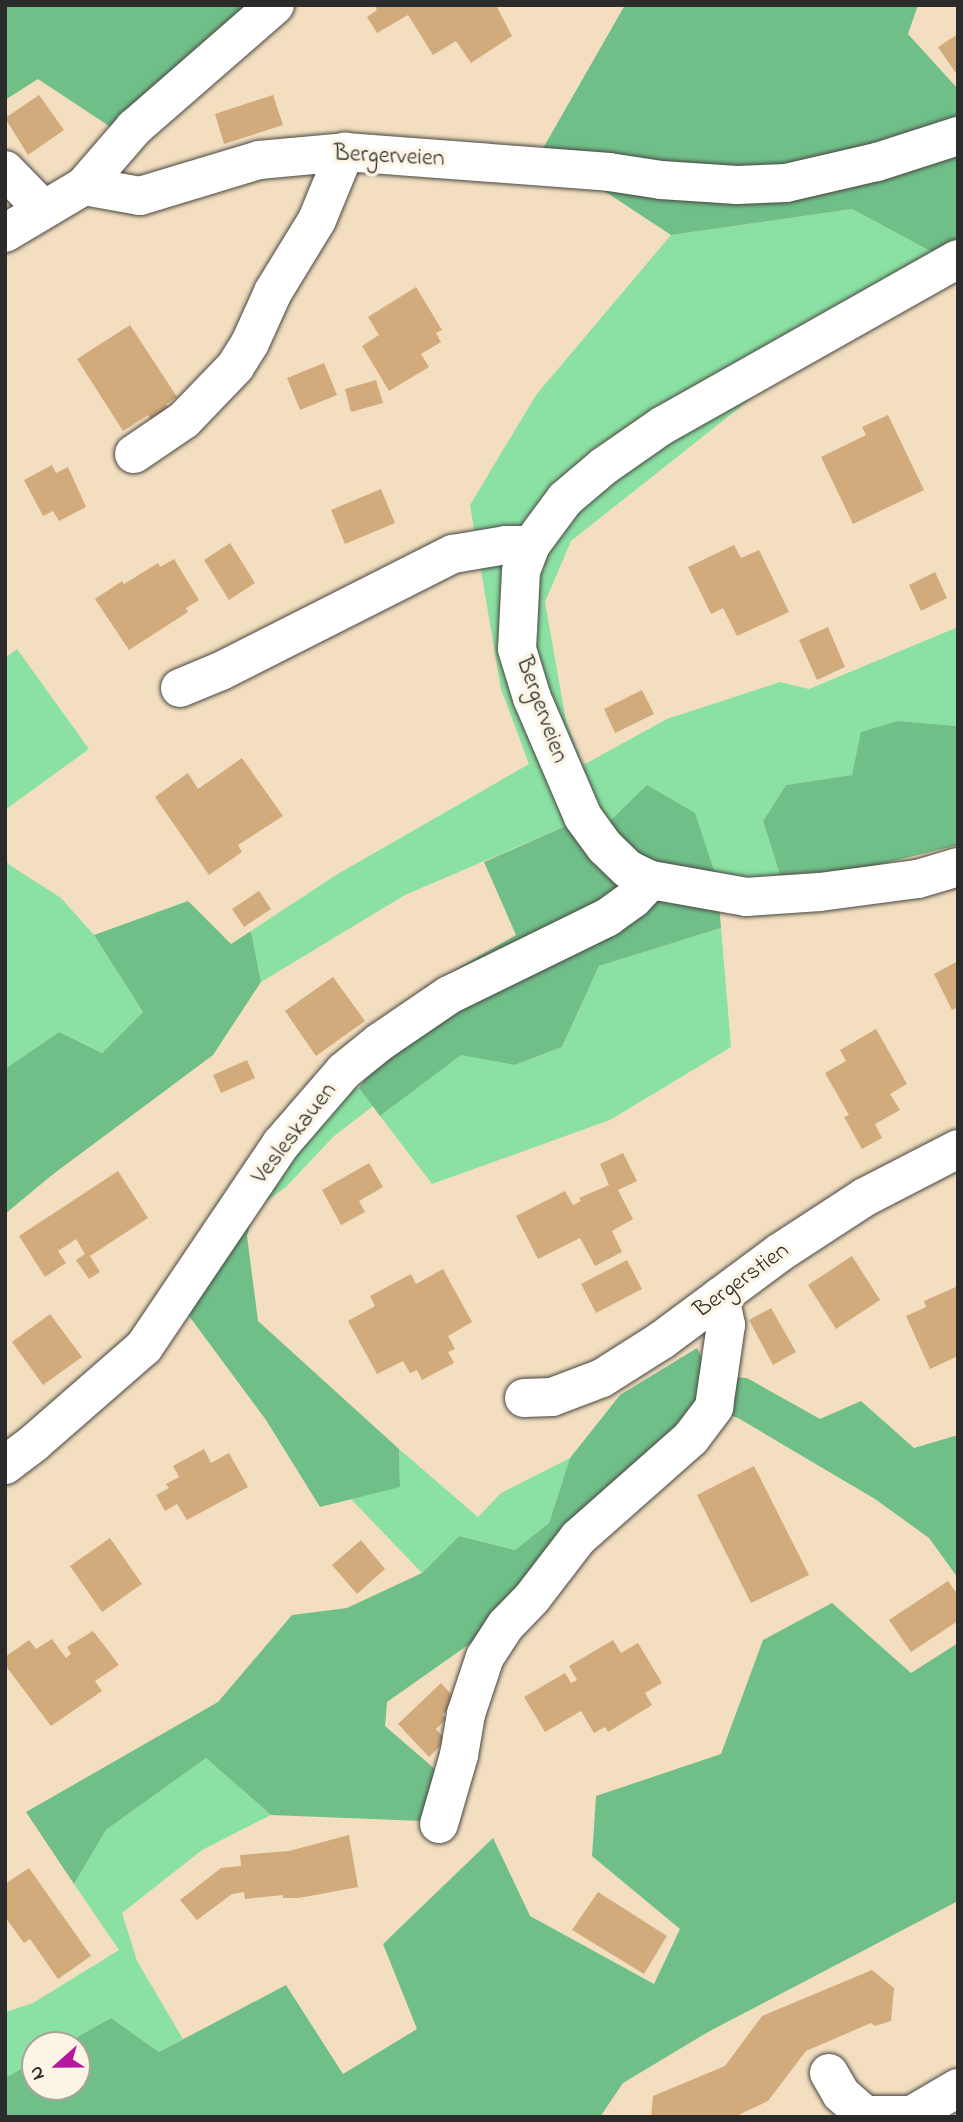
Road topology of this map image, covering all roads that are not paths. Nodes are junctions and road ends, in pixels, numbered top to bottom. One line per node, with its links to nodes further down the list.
1 (275, 5): 5 (street)
2 (958, 136): 3 (street, Bergerveien)
3 (345, 152): 5 (street, Bergerveien); 9 (street)
4 (5, 170): 6 (street)
5 (84, 186): 6 (street)
6 (41, 208): 7 (street)
7 (5, 233)
8 (958, 259): 10 (street, Bergerveien)
9 (134, 454)
10 (531, 545): 11 (street); 13 (street, Bergerveien)
11 (180, 688)
12 (958, 867): 13 (street, Bergerveien)
13 (651, 880): 17 (street, Vesleskauen)
14 (958, 1149): 15 (street, Bergerstien)
15 (720, 1297): 16 (street, Bergerstien); 18 (street)
16 (524, 1398)
17 (5, 1465)
18 (439, 1824)
19 (829, 2073): 20 (street)
20 (958, 2088)

